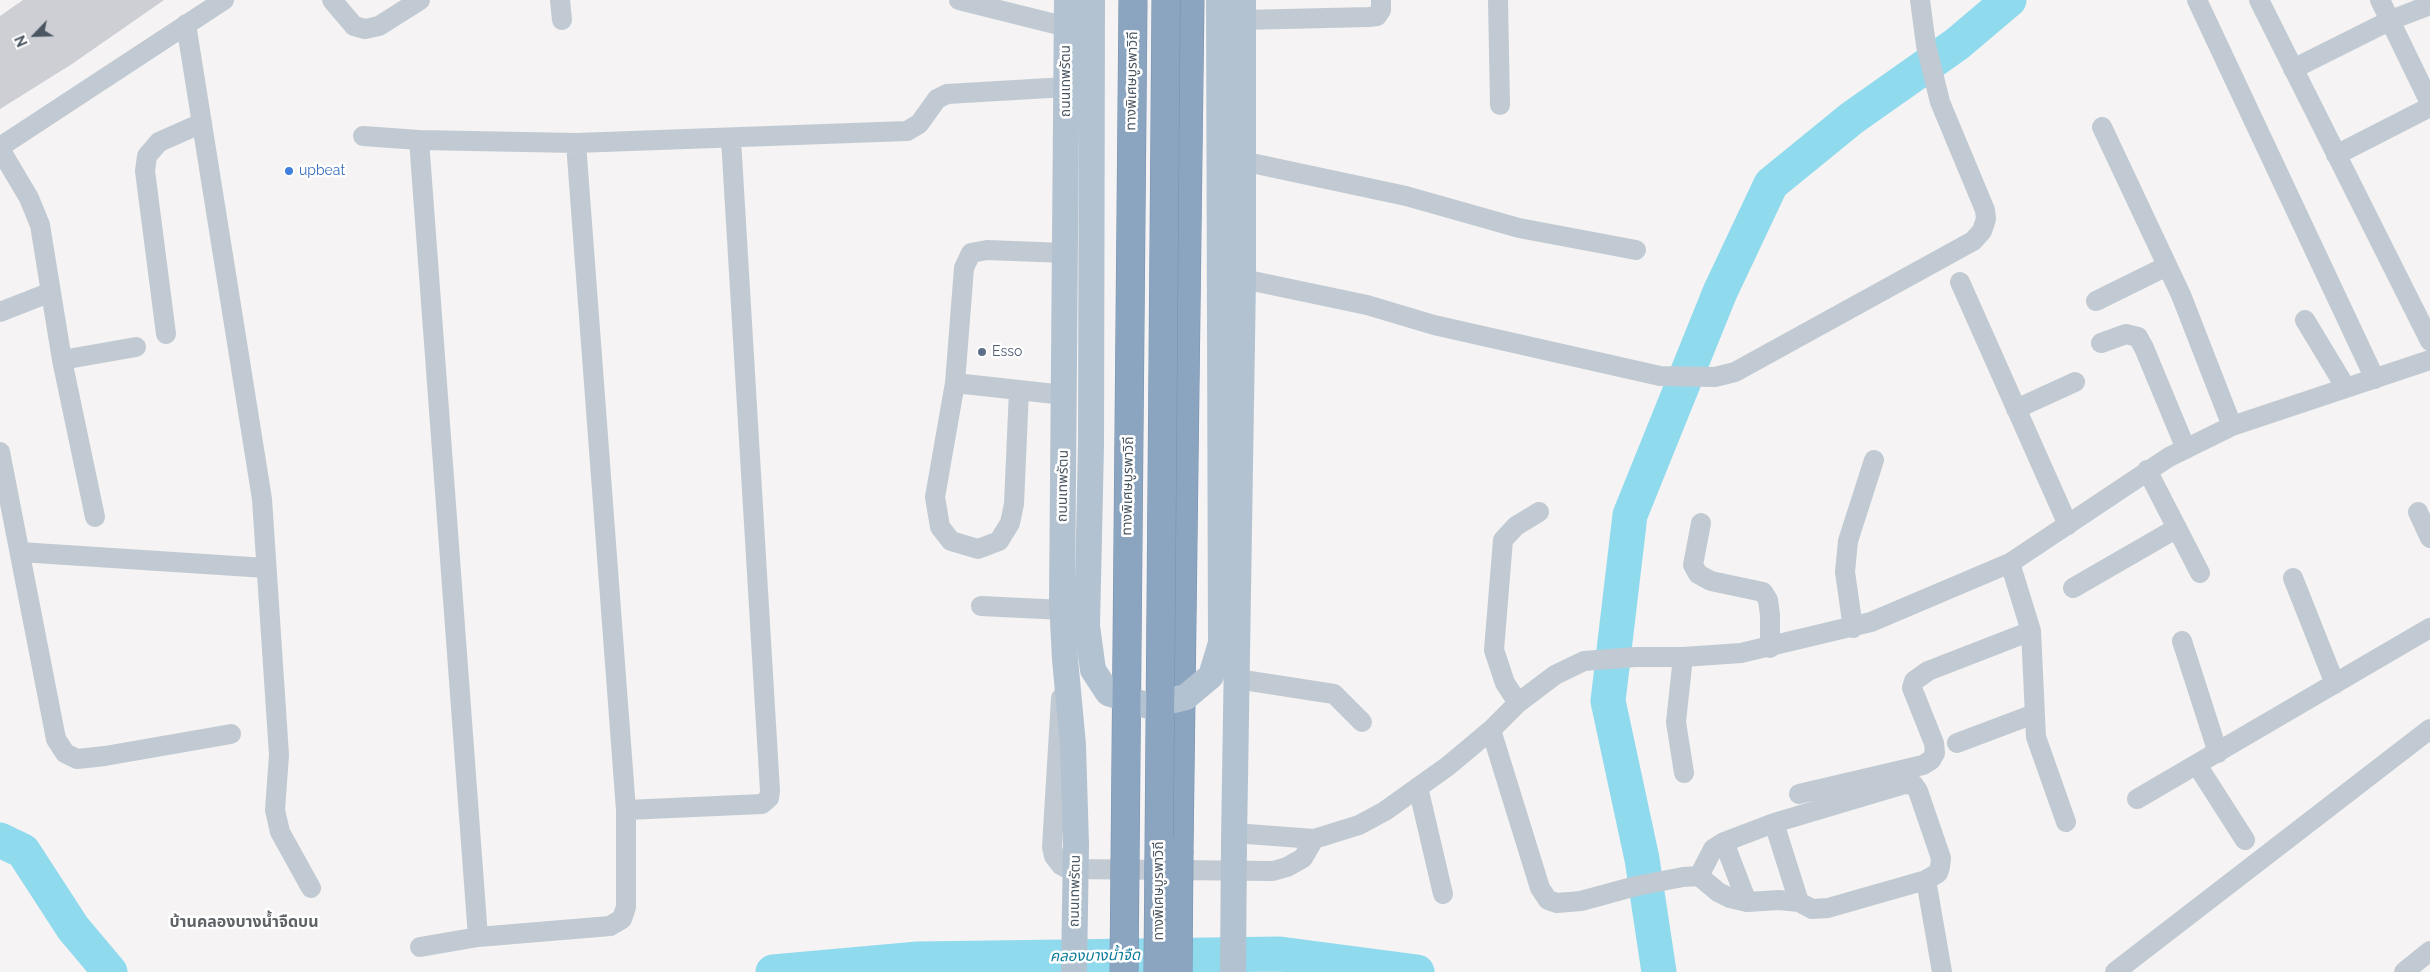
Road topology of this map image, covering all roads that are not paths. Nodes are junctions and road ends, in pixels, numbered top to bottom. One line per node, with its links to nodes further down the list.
1 (224, 0): 24 (street)
2 (332, 0): 3 (street)
3 (420, 0)
4 (560, 0): 22 (street)
5 (959, 0): 20 (street)
6 (1067, 0): 25 (main road, ถนนเทพรัตน)
7 (1092, 0): 12 (main road, bridge)
8 (1121, 0): 120 (highway)
9 (1133, 0): 121 (highway, ทางพิเศษบูรพาวิถี, bridge)
10 (1166, 0): 122 (highway, ทางพิเศษบูรพาวิถี, bridge)
11 (1190, 0): 123 (highway, bridge)
12 (1218, 0)
13 (1381, 0): 21 (street)
14 (1498, 0): 28 (street)
15 (1920, 0): 42 (street)
16 (2198, 0): 54 (street)
17 (2259, 0): 26 (street)
18 (2380, 0): 23 (street)
19 (2430, 5): 23 (street)
20 (1011, 7): 25 (street)
21 (1242, 10): 38 (main road)
22 (562, 20)
23 (2391, 20): 26 (street); 29 (street)
24 (186, 24): 30 (street); 36 (street)
25 (1067, 27): 27 (main road, ถนนเทพรัตน)
26 (2293, 69): 37 (street)
27 (1066, 86): 33 (street); 40 (main road, ถนนเทพรัตน)
28 (1500, 105)
29 (2430, 105): 37 (street)
30 (202, 123): 48 (street); 75 (street)
31 (2102, 127): 41 (street)
32 (363, 136): 34 (street)
33 (731, 139): 35 (street); 103 (street)
34 (419, 140): 35 (street); 116 (street)
35 (576, 143): 103 (street)
36 (0, 148): 44 (street)
37 (2336, 155): 49 (street)
38 (1242, 161): 39 (street); 42 (main road)
39 (1636, 250)
40 (1065, 253): 56 (street); 59 (main road, ถนนเทพรัตน)
41 (2167, 266): 45 (street); 61 (street)
42 (1243, 279): 88 (main road)
43 (1960, 282): 60 (street)
44 (51, 292): 46 (street); 52 (street)
45 (2096, 301)
46 (0, 312)
47 (2305, 320): 57 (street)
48 (166, 334)
49 (2430, 341)
50 (2101, 343): 62 (street)
51 (136, 346): 52 (street)
52 (62, 360): 68 (street)
53 (2430, 360): 54 (street)
54 (2375, 379): 57 (street)
55 (2075, 382): 60 (street)
56 (955, 383): 58 (street); 58 (street)
57 (2346, 388): 61 (street)
58 (1019, 390): 59 (street)
59 (1064, 395): 80 (main road, ถนนเทพรัตน)
60 (2016, 409): 70 (street)
61 (2232, 426): 62 (street)
62 (2186, 449): 65 (street)
63 (0, 452): 73 (street)
64 (1874, 460): 81 (street)
65 (2147, 470): 70 (street); 71 (street)
66 (1539, 512): 90 (street)
67 (2418, 512): 72 (street)
68 (96, 517)
69 (1701, 523): 85 (street)
70 (2068, 525): 74 (street)
71 (2177, 528): 76 (street); 78 (street)
72 (2430, 538)
73 (20, 552): 75 (street); 95 (street)
74 (2010, 563): 81 (street); 83 (street)
75 (266, 568): 112 (street)
76 (2200, 573)
77 (2293, 578): 89 (street)
78 (2073, 588)
79 (981, 606): 80 (street)
80 (1063, 610): 87 (main road, ถนนเทพรัตน)
81 (1853, 628): 85 (street)
82 (2430, 628): 89 (street)
83 (2031, 631): 91 (street); 101 (street)
84 (2182, 641): 97 (street)
85 (1770, 648): 86 (street)
86 (1683, 657): 90 (street); 99 (street)
87 (1064, 659): 107 (street); 119 (main road, ถนนเทพรัตน, bridge)
88 (1237, 679): 92 (street); 106 (main road)
89 (2335, 684): 97 (street)
90 (1518, 703): 94 (street)
91 (2034, 714): 96 (street); 104 (street)
92 (1362, 722)
93 (2430, 729): 126 (street)
94 (1491, 730): 100 (street); 110 (street)
95 (231, 734)
96 (1957, 743)
97 (2218, 753): 98 (street)
98 (2197, 765): 102 (street); 108 (street)
99 (1684, 773)
100 (1418, 787): 107 (street); 113 (street)
101 (1799, 794)
102 (2137, 799)
103 (626, 810): 116 (street)
104 (2066, 822)
105 (1774, 823): 109 (street); 111 (street); 115 (street)
106 (1234, 837): 107 (street); 124 (main road, bridge)
107 (1314, 839)
108 (2245, 840)
109 (1724, 842): 110 (street); 114 (street)
110 (1691, 876): 114 (street)
111 (1926, 880): 115 (street); 125 (street)
112 (312, 888)
113 (1443, 894)
114 (1747, 902): 115 (street)
115 (1799, 902)
116 (478, 937): 117 (street)
117 (420, 947)
118 (2430, 951): 127 (street)
119 (1074, 972)
120 (1114, 972)
121 (1124, 972)
122 (1158, 972)
123 (1178, 972)
124 (1233, 972)
125 (1942, 972)
126 (2115, 972)
127 (2404, 972)

